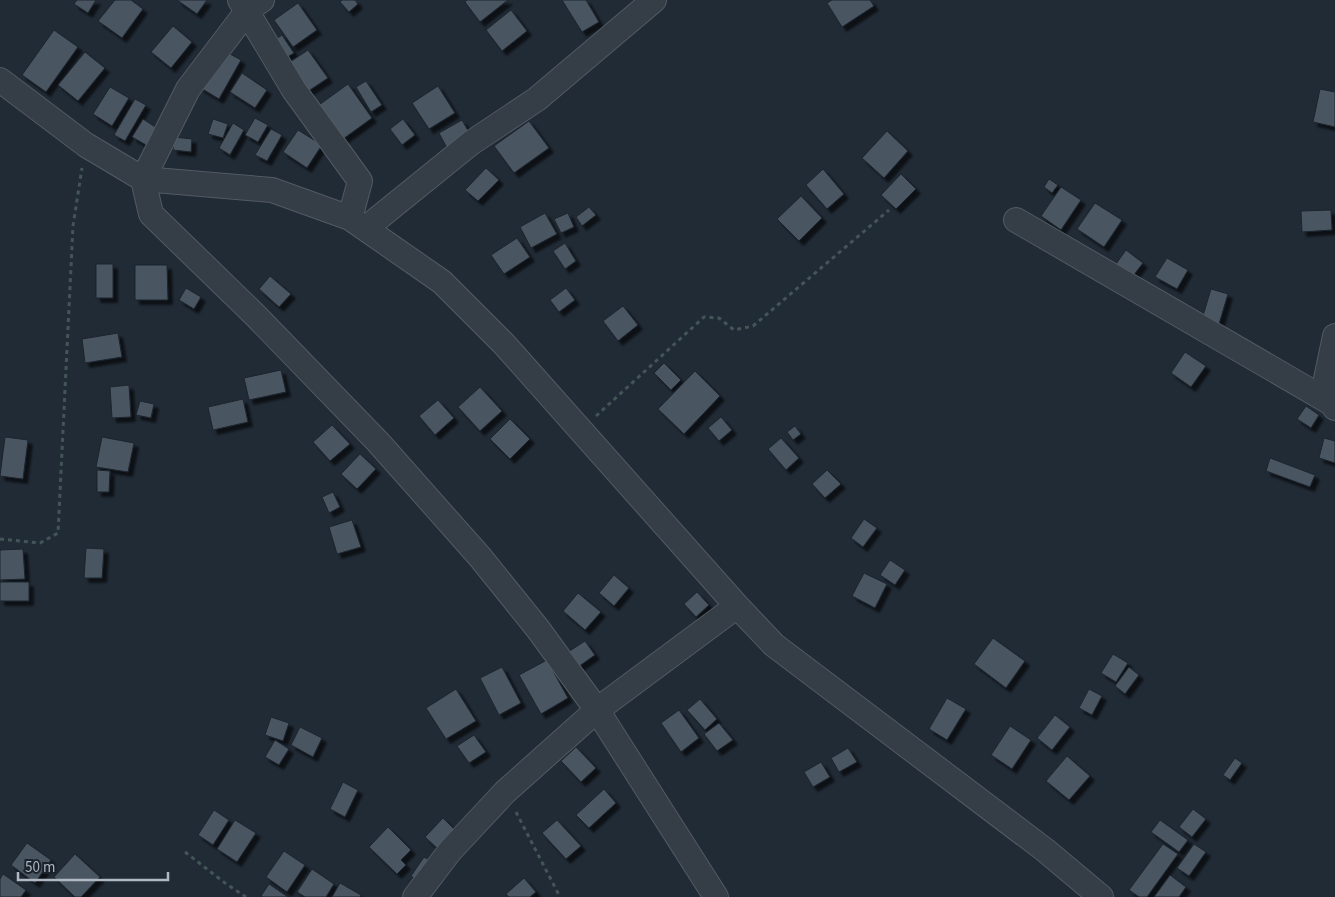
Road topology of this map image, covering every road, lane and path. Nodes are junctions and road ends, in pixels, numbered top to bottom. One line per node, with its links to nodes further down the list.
1 (654, 0): 8 (street)
2 (250, 3): 5 (street); 8 (street)
3 (0, 80): 4 (street)
4 (86, 145): 5 (street); 12 (path)
5 (143, 179): 8 (street); 14 (street)
6 (889, 210): 11 (path)
7 (1016, 220): 10 (street)
8 (358, 223): 11 (street)
9 (1335, 336): 10 (street)
10 (1334, 406)
11 (580, 430): 13 (street)
12 (0, 539)
13 (737, 606): 14 (street); 21 (street)
14 (596, 710): 15 (street); 20 (street)
15 (505, 792): 18 (street); 19 (path)
16 (185, 852): 17 (path)
17 (246, 897)
18 (415, 897)
19 (560, 897)
20 (716, 897)
21 (1101, 897)

